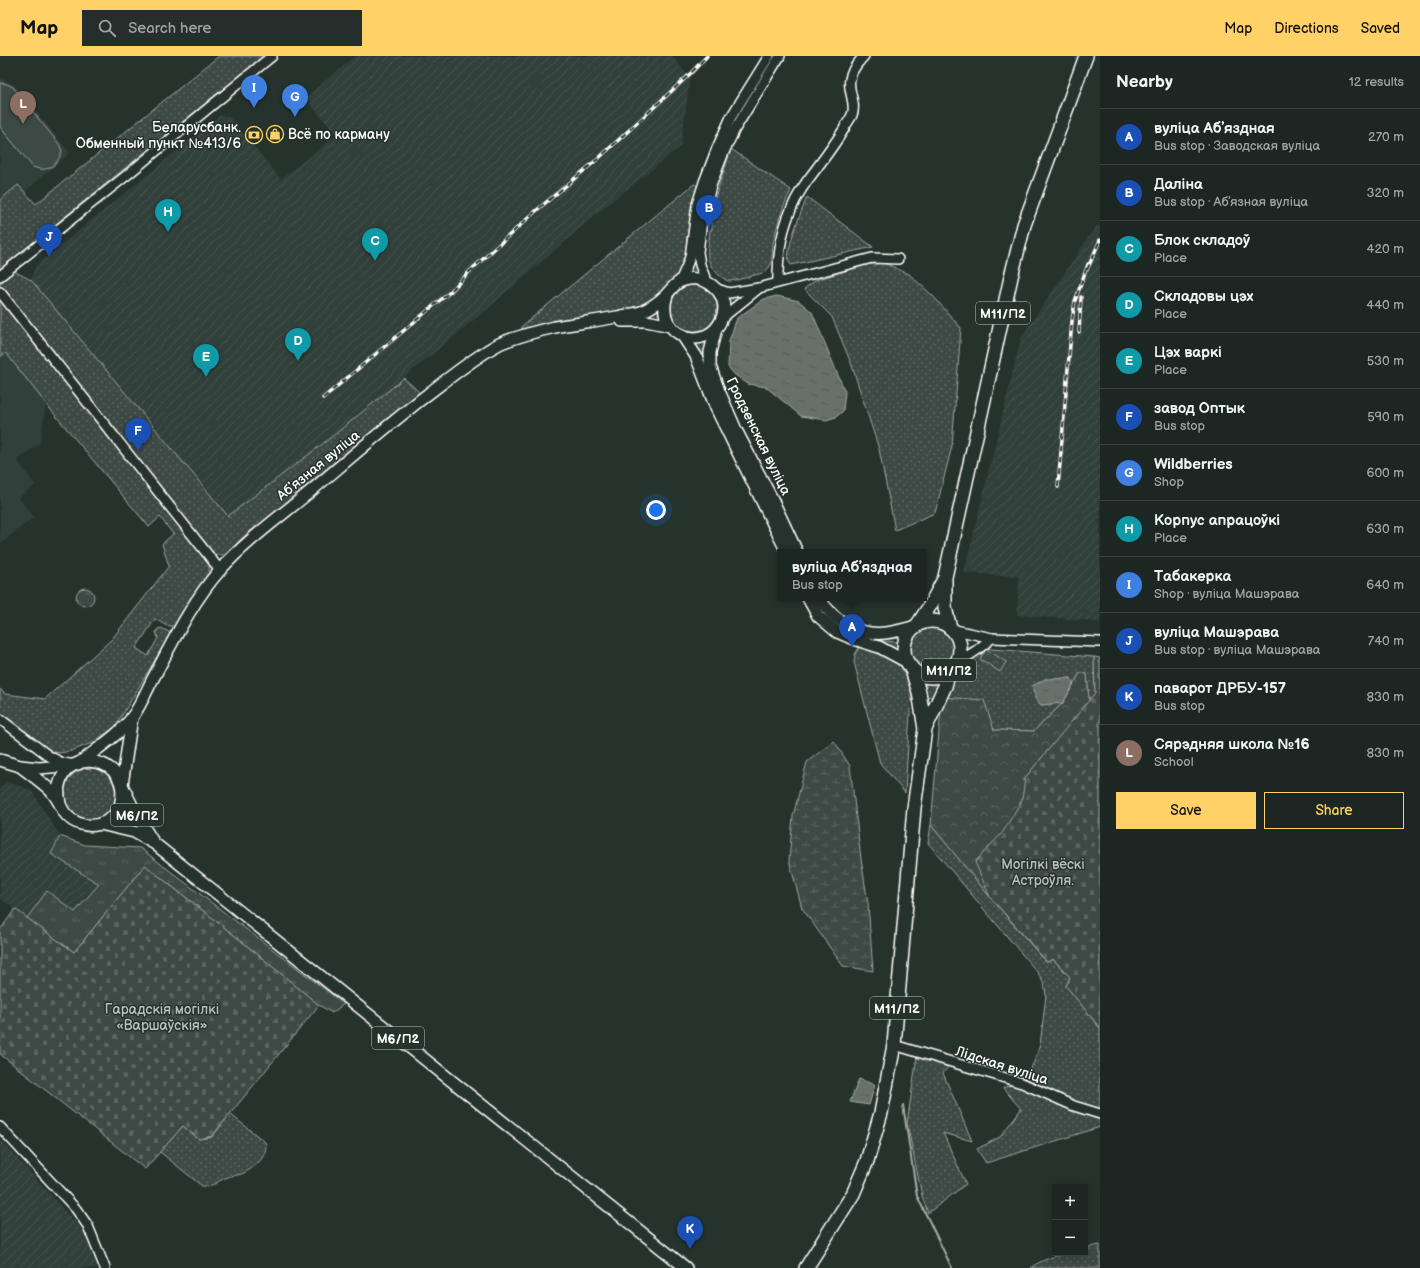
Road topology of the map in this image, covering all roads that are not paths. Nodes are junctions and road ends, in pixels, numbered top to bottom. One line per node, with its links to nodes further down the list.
1 (272, 56): 7 (street)
2 (769, 56): 9 (street, Абʼязная вуліца)
3 (780, 56): 8 (street)
4 (864, 56): 10 (street)
5 (1086, 56): 23 (highway, М11/П2)
6 (898, 259): 10 (street)
7 (0, 276)
8 (706, 280): 9 (main road); 12 (main road)
9 (680, 281): 14 (main road, Абʼязная вуліца)
10 (778, 282): 11 (street)
11 (759, 288): 12 (street); 15 (street)
12 (717, 289): 15 (main road)
13 (0, 292): 22 (street)
14 (667, 295): 16 (main road, Абʼязная вуліца); 17 (main road)
15 (722, 318): 18 (main road)
16 (593, 322): 17 (main road, Абʼязная вуліца); 22 (main road, Абʼязная вуліца)
17 (670, 326): 19 (main road, Абʼязная вуліца)
18 (716, 329): 19 (main road); 21 (main road, Гродзенская вуліца)
19 (682, 336): 20 (main road, Гродзенская вуліца)
20 (786, 549)
21 (796, 549)
22 (220, 570): 32 (main road, Абʼязная вуліца)
23 (945, 577): 26 (highway, М11/П2); 27 (highway, М11/П2)
24 (810, 601): 30 (main road)
25 (821, 601): 26 (main road)
26 (917, 625): 27 (highway); 30 (highway, М11/П2)
27 (951, 628): 28 (street); 31 (highway, М11/П2)
28 (992, 638): 29 (street); 31 (street)
29 (1100, 642)
30 (909, 664): 31 (highway, М11/П2); 34 (highway, М11/П2)
31 (951, 669): 34 (highway, М11/П2)
32 (132, 717): 37 (main road, Абʼязная вуліца); 40 (main road, Абʼязная вуліца)
33 (0, 719): 35 (street)
34 (925, 729): 44 (highway, М11/П2)
35 (29, 741): 37 (street); 39 (street)
36 (0, 760): 38 (main road, М6/П2)
37 (76, 765): 39 (main road, М6/П2); 40 (main road, М6/П2); 41 (main road)
38 (20, 766): 39 (main road, М6/П2); 41 (main road, М6/П2)
39 (39, 768)
40 (122, 785): 42 (main road, М6/П2); 43 (main road, М6/П2)
41 (60, 804): 42 (main road, М6/П2)
42 (100, 824): 43 (main road, М6/П2)
43 (155, 844): 48 (main road, М6/П2)
44 (894, 1045): 45 (street, Лідская вуліца); 49 (highway, М11/П2)
45 (1100, 1114)
46 (0, 1126): 47 (street)
47 (106, 1268)
48 (686, 1268)
49 (806, 1268)

